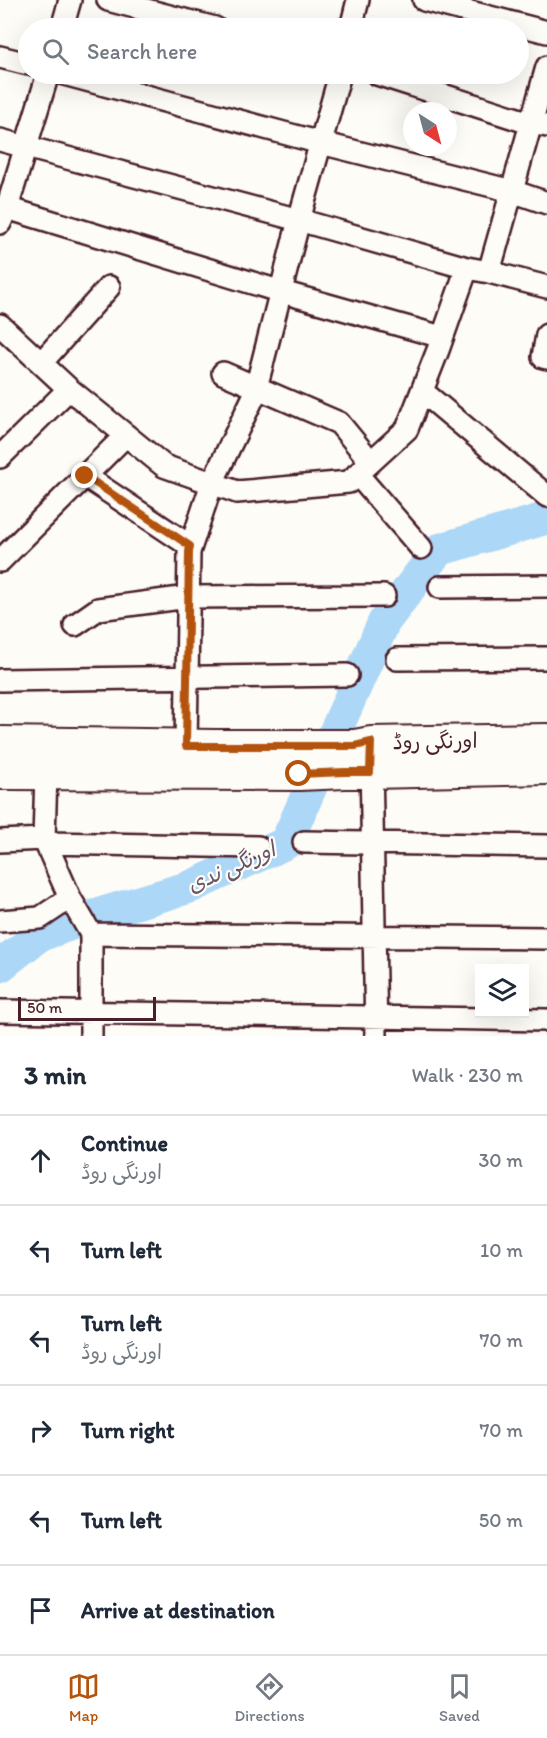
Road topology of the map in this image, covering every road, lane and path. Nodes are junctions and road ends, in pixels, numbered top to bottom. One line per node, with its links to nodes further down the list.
1 (70, 0): 5 (street)
2 (108, 0): 6 (street)
3 (358, 0): 7 (street)
4 (424, 0): 8 (street)
5 (65, 18)
6 (177, 18)
7 (354, 18)
8 (493, 18)
9 (529, 27): 10 (street)
10 (547, 32)
11 (0, 57): 12 (street)
12 (18, 62)
13 (547, 68): 18 (street)
14 (45, 84): 21 (street)
15 (100, 84): 20 (street)
16 (337, 84): 20 (street)
17 (409, 84): 18 (street)
18 (539, 125): 22 (street)
19 (0, 140): 21 (street)
20 (321, 143): 22 (street); 25 (street)
21 (26, 147): 24 (street); 25 (street)
22 (512, 191): 23 (street); 27 (street)
23 (547, 203)
24 (4, 216): 30 (street)
25 (299, 220): 26 (street); 30 (street)
26 (467, 268): 27 (street); 33 (street)
27 (489, 272): 29 (street)
28 (109, 287): 35 (street)
29 (547, 287)
30 (282, 292): 33 (street); 37 (street)
31 (0, 325): 35 (street)
32 (547, 335): 34 (street)
33 (442, 337): 39 (street)
34 (547, 358)
35 (41, 363): 38 (street)
36 (223, 374): 37 (street)
37 (256, 387): 42 (street); 44 (street)
38 (69, 389): 40 (street); 41 (street)
39 (422, 391): 42 (street); 45 (street)
40 (126, 435): 43 (street); 44 (street)
41 (0, 457)
42 (364, 468): 44 (street); 47 (street)
43 (85, 476): 46 (street); 48 (street)
44 (212, 483): 46 (street)
45 (547, 496)
46 (190, 546): 52 (street)
47 (421, 548)
48 (0, 561)
49 (547, 586): 50 (street)
50 (440, 587)
51 (384, 596): 52 (street)
52 (188, 597): 53 (street); 57 (street)
53 (75, 625)
54 (547, 658): 55 (street)
55 (397, 659)
56 (347, 675): 57 (street)
57 (187, 676): 58 (street); 61 (street)
58 (0, 680)
59 (547, 740): 62 (main road, اورنگی روڈ)
60 (0, 743): 61 (main road, اورنگی روڈ)
61 (186, 746): 63 (main road, اورنگی روڈ)
62 (360, 758): 63 (main road, اورنگی روڈ); 64 (main road, اورنگی روڈ); 70 (street)
63 (299, 760): 66 (main road, اورنگی روڈ)
64 (547, 768)
65 (0, 773): 66 (main road, اورنگی روڈ)
66 (46, 773): 68 (street)
67 (0, 841): 68 (street)
68 (45, 841): 72 (street); 73 (street)
69 (304, 842): 70 (street)
70 (372, 843): 71 (street); 76 (street)
71 (547, 846)
72 (258, 847)
73 (72, 902): 74 (street); 75 (street)
74 (0, 921)
75 (89, 931): 76 (street); 79 (street)
76 (374, 936): 77 (street); 81 (street)
77 (547, 938)
78 (0, 1011): 79 (street)
79 (91, 1012): 81 (street); 82 (street)
80 (547, 1020): 81 (street)
81 (375, 1027)
82 (91, 1036)

